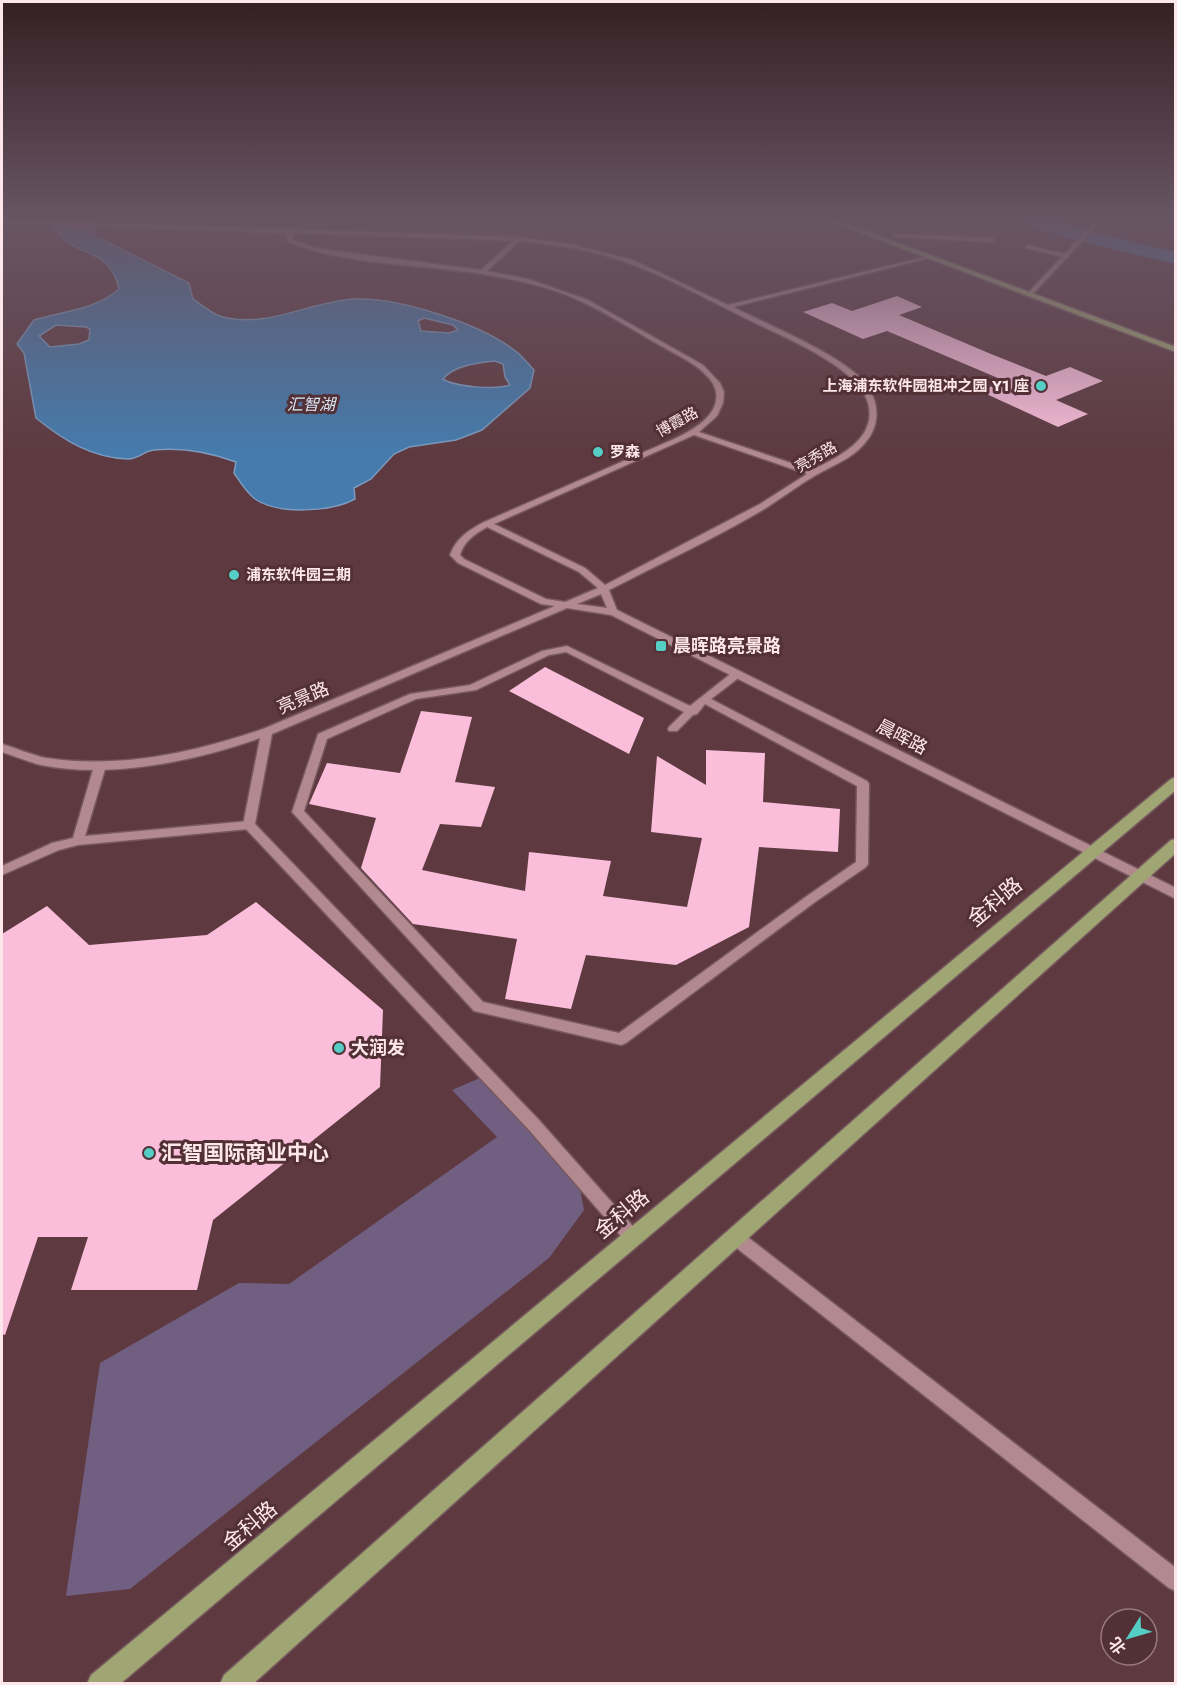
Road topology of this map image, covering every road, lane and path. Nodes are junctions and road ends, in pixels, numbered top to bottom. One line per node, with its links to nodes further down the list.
1 (575, 298): 9 (street, 博霞路)
2 (707, 298): 6 (street, 亮秀路)
3 (765, 298): 6 (street)
4 (1036, 298): 8 (main road)
5 (1064, 298): 7 (main road)
6 (728, 307): 10 (street, 亮秀路)
7 (1090, 307)
8 (1176, 350)
9 (693, 432): 10 (street); 11 (street, 博霞路)
10 (813, 473): 12 (street, 亮秀路)
11 (487, 524): 12 (street); 13 (street, 晨晖路)
12 (604, 589): 13 (street, 亮景路); 14 (street)
13 (561, 606): 14 (street, 晨晖路); 19 (street, 亮景路)
14 (613, 612): 15 (street, 晨晖路)
15 (737, 674): 16 (street); 26 (street, 晨晖路)
16 (704, 699): 17 (street); 17 (street)
17 (693, 712): 18 (street)
18 (673, 729)
19 (267, 732): 21 (street, 亮景路); 23 (street)
20 (2, 748): 21 (street, 亮景路)
21 (100, 766): 24 (street)
22 (1176, 782): 26 (main road, 金科路)
23 (249, 825): 24 (street); 30 (street)
24 (78, 841): 27 (street)
25 (1176, 844): 28 (main road)
26 (1092, 852): 28 (street, 晨晖路); 30 (main road, 金科路)
27 (2, 871)
28 (1140, 876): 29 (street, 晨晖路); 31 (main road)
29 (1176, 894)
30 (632, 1237): 33 (main road, 金科路)
31 (735, 1237): 32 (street); 34 (main road)
32 (1176, 1581)
33 (100, 1683)
34 (233, 1683)

